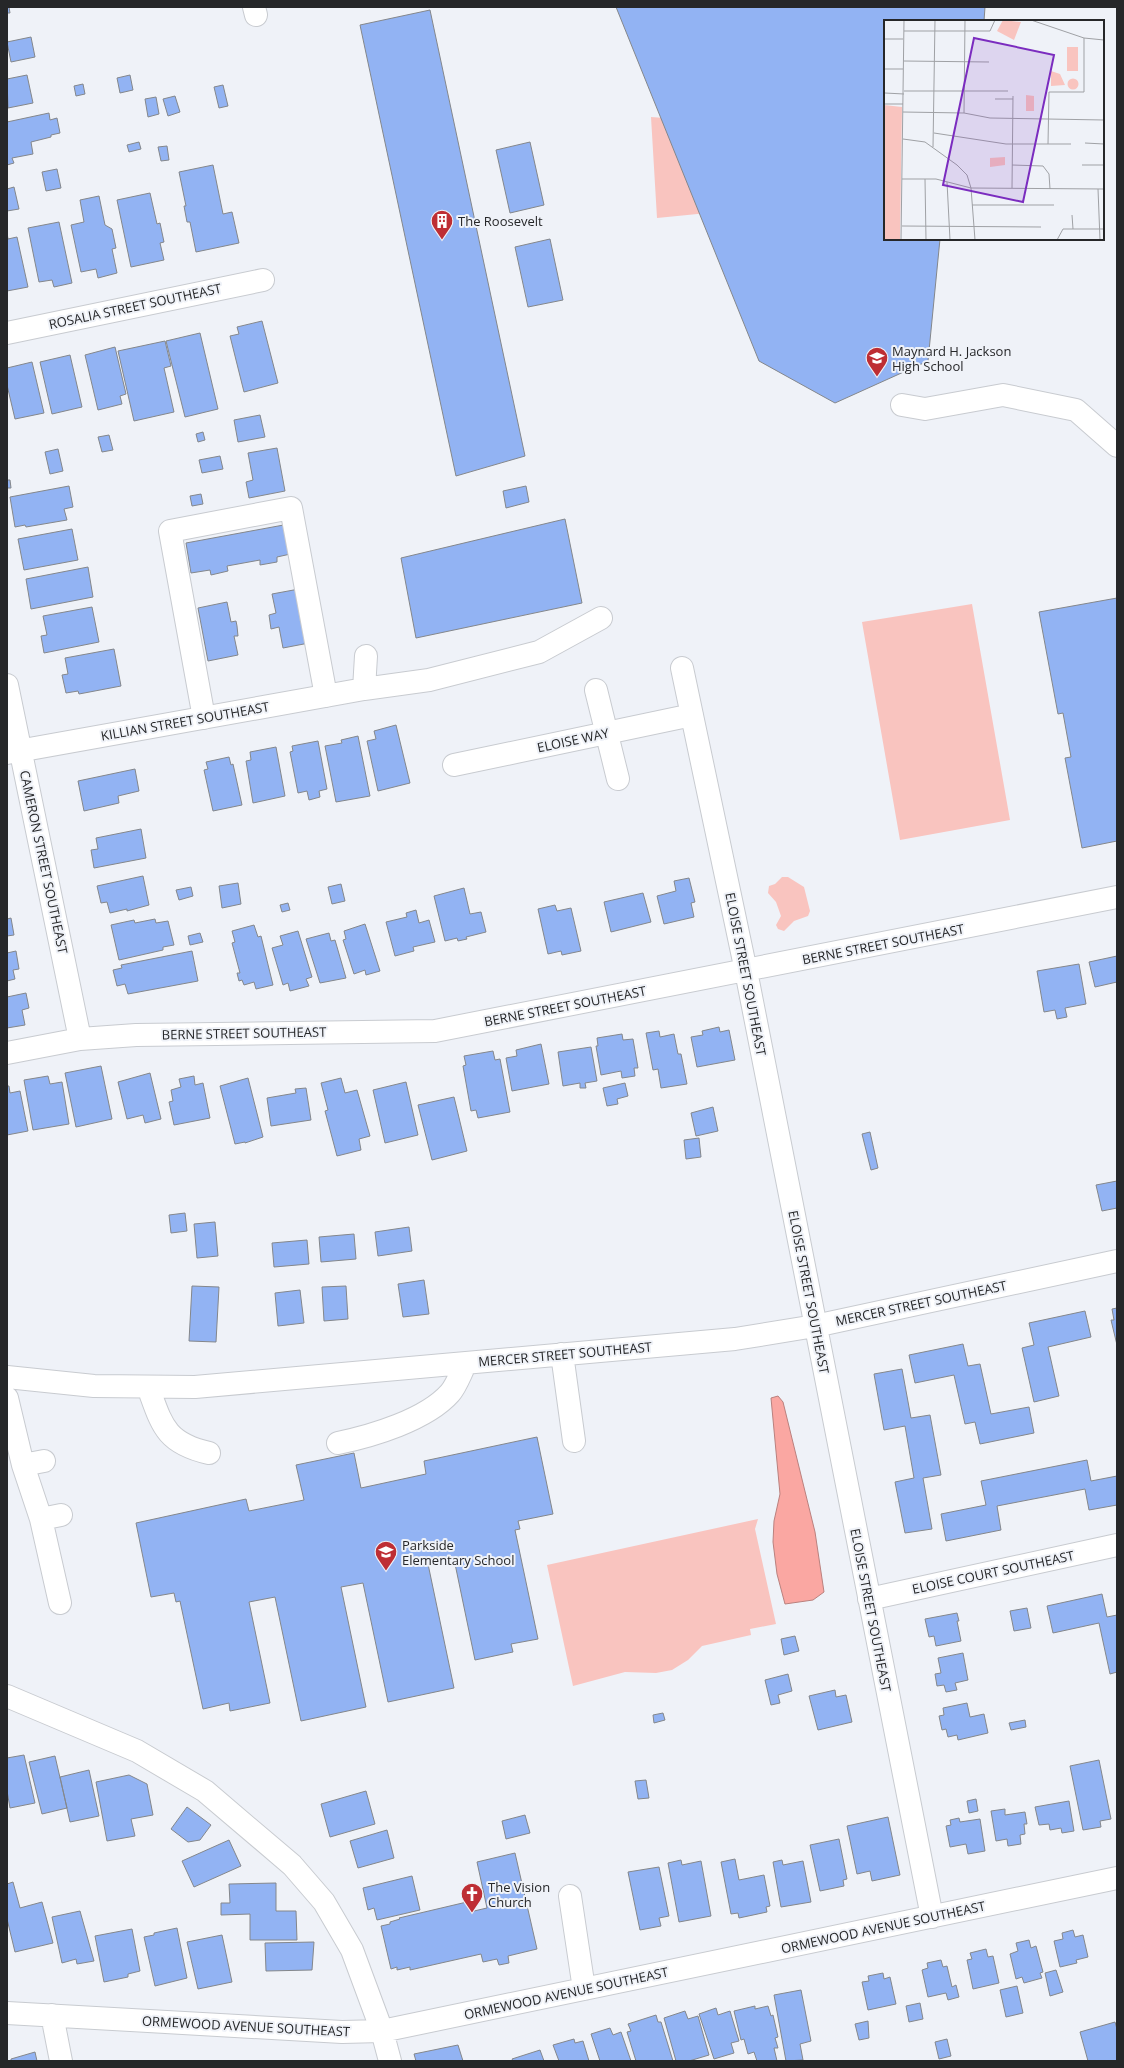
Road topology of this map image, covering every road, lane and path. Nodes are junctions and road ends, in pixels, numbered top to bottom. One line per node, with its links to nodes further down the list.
1 (263, 280): 2 (street, ROSALIA STREET SOUTHEAST)
2 (7, 333)
3 (902, 404): 4 (street)
4 (1117, 446)
5 (600, 618): 9 (street, KILLIAN STREET SOUTHEAST)
6 (366, 656): 9 (street)
7 (682, 668): 12 (street, ELOISE STREET SOUTHEAST)
8 (7, 685): 15 (street, CAMERON STREET SOUTHEAST)
9 (364, 689): 11 (street, KILLIAN STREET SOUTHEAST)
10 (596, 690): 14 (street)
11 (326, 696): 13 (street, KILLIAN STREET SOUTHEAST); 13 (street)
12 (692, 715): 14 (street, ELOISE WAY); 19 (street, ELOISE STREET SOUTHEAST)
13 (204, 718): 15 (street, KILLIAN STREET SOUTHEAST)
14 (606, 732): 16 (street, ELOISE WAY); 17 (street)
15 (14, 751): 20 (street, CAMERON STREET SOUTHEAST)
16 (454, 765)
17 (618, 779)
18 (1117, 897): 19 (street, BERNE STREET SOUTHEAST)
19 (746, 971): 20 (street, BERNE STREET SOUTHEAST); 23 (street, ELOISE STREET SOUTHEAST)
20 (80, 1039): 21 (street, BERNE STREET SOUTHEAST)
21 (7, 1053)
22 (1117, 1261): 23 (street, MERCER STREET SOUTHEAST)
23 (815, 1326): 24 (street, MERCER STREET SOUTHEAST); 37 (street, ELOISE STREET SOUTHEAST)
24 (562, 1354): 25 (street, MERCER STREET SOUTHEAST); 29 (street)
25 (466, 1363): 27 (street, MERCER STREET SOUTHEAST); 30 (street)
26 (7, 1377): 27 (street, MERCER STREET SOUTHEAST)
27 (148, 1387): 31 (street)
28 (7, 1398): 33 (street)
29 (574, 1441)
30 (338, 1443)
31 (209, 1453)
32 (44, 1460): 33 (street)
33 (23, 1465): 35 (street)
34 (62, 1515): 35 (street)
35 (41, 1520): 38 (street)
36 (1117, 1545): 37 (street, ELOISE COURT SOUTHEAST)
37 (869, 1599): 42 (street, ELOISE STREET SOUTHEAST)
38 (60, 1603)
39 (7, 1696): 46 (street)
40 (1117, 1878): 42 (street, ORMEWOOD AVENUE SOUTHEAST)
41 (570, 1896): 43 (street)
42 (932, 1917): 43 (street, ORMEWOOD AVENUE SOUTHEAST)
43 (584, 1989): 46 (street, ORMEWOOD AVENUE SOUTHEAST)
44 (7, 2013): 45 (street, ORMEWOOD AVENUE SOUTHEAST)
45 (52, 2015): 46 (street, ORMEWOOD AVENUE SOUTHEAST); 47 (street)
46 (382, 2031): 48 (street)
47 (61, 2061)
48 (390, 2061)

